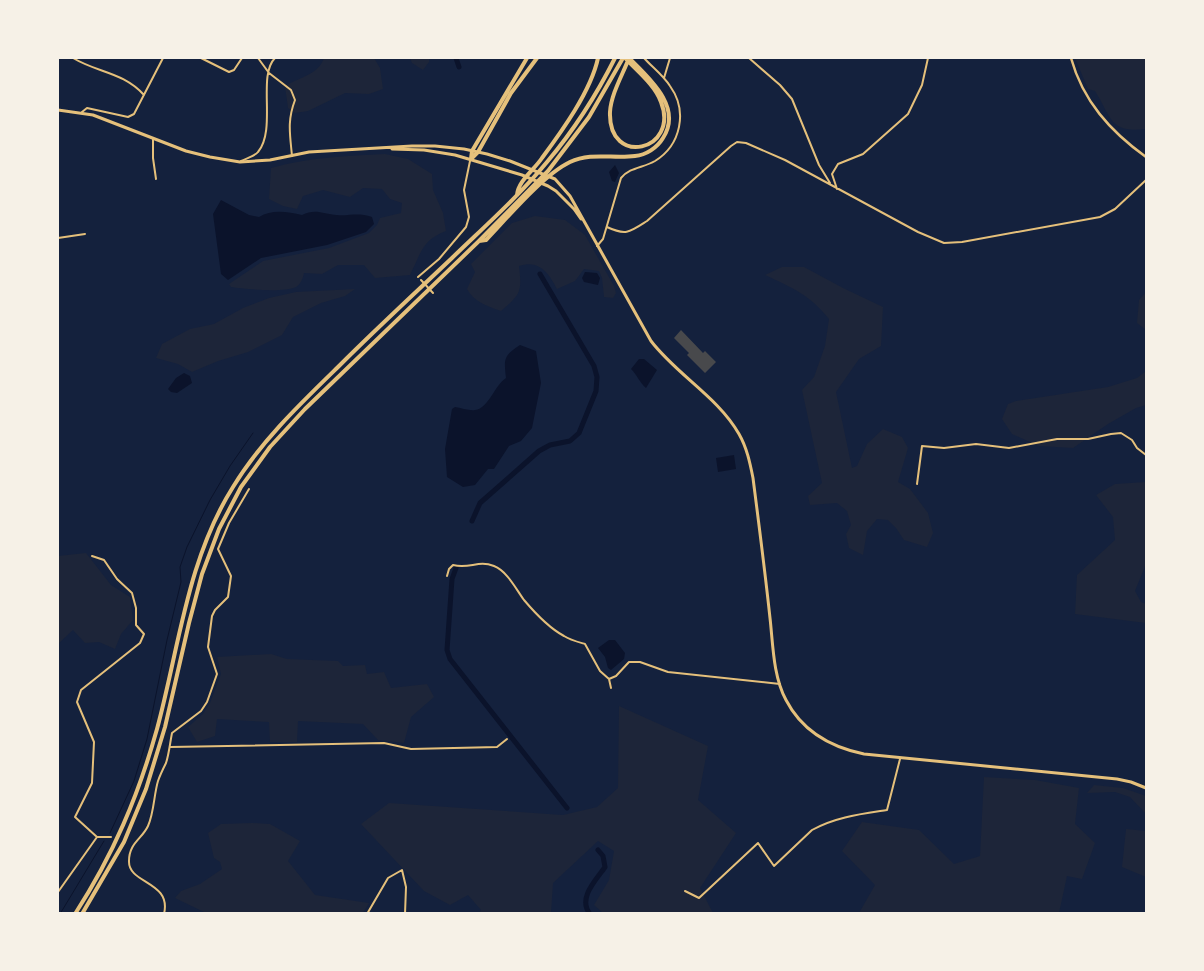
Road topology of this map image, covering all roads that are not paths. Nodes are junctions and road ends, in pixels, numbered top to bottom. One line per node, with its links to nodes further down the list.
1 (74, 58): 23 (street)
2 (163, 58): 23 (street)
3 (201, 58): 4 (street)
4 (242, 58)
5 (258, 58): 21 (street)
6 (275, 58): 21 (street)
7 (527, 58): 28 (highway)
8 (536, 58): 29 (highway)
9 (598, 58): 38 (highway)
10 (615, 58): 38 (highway)
11 (624, 58): 20 (highway); 43 (highway)
12 (629, 58): 20 (highway); 20 (highway)
13 (644, 58): 22 (street)
14 (670, 58): 22 (street)
15 (749, 58): 19 (street)
16 (755, 58): 19 (street)
17 (928, 58): 37 (street)
18 (1071, 58): 31 (street)
19 (752, 60): 36 (street)
20 (636, 66): 43 (highway)
21 (268, 73): 30 (street); 33 (street)
22 (664, 78): 39 (street)
23 (144, 96): 25 (street)
24 (58, 110): 25 (main road)
25 (82, 112): 26 (main road)
26 (153, 138): 33 (main road); 34 (street)
27 (386, 148): 28 (main road); 30 (main road); 32 (main road)
28 (472, 151): 29 (main road); 32 (highway)
29 (478, 152): 32 (highway); 40 (main road)
30 (292, 156): 33 (main road)
31 (1146, 157)
32 (471, 159): 40 (main road); 45 (street)
33 (240, 162)
34 (156, 179)
35 (1146, 180): 37 (street)
36 (832, 186): 37 (street); 39 (street)
37 (837, 189)
38 (517, 195): 64 (highway)
39 (607, 227): 44 (street)
40 (589, 232): 44 (main road)
41 (86, 234): 42 (street)
42 (58, 238)
43 (479, 241): 65 (highway)
44 (598, 246): 54 (main road)
45 (418, 277)
46 (421, 280): 47 (street)
47 (433, 293)
48 (1146, 455): 49 (street)
49 (917, 484)
50 (249, 489): 57 (street)
51 (92, 556): 60 (street)
52 (447, 576): 53 (street)
53 (609, 679): 54 (street); 55 (street)
54 (780, 684): 58 (main road)
55 (611, 688)
56 (507, 739): 57 (street)
57 (170, 746): 66 (street)
58 (900, 758): 59 (main road); 62 (street)
59 (1146, 788)
60 (97, 836): 61 (street); 63 (street)
61 (111, 837)
62 (685, 891)
63 (58, 892)
64 (75, 914)
65 (82, 914)
66 (164, 914)
67 (368, 914): 68 (street)
68 (405, 914)

